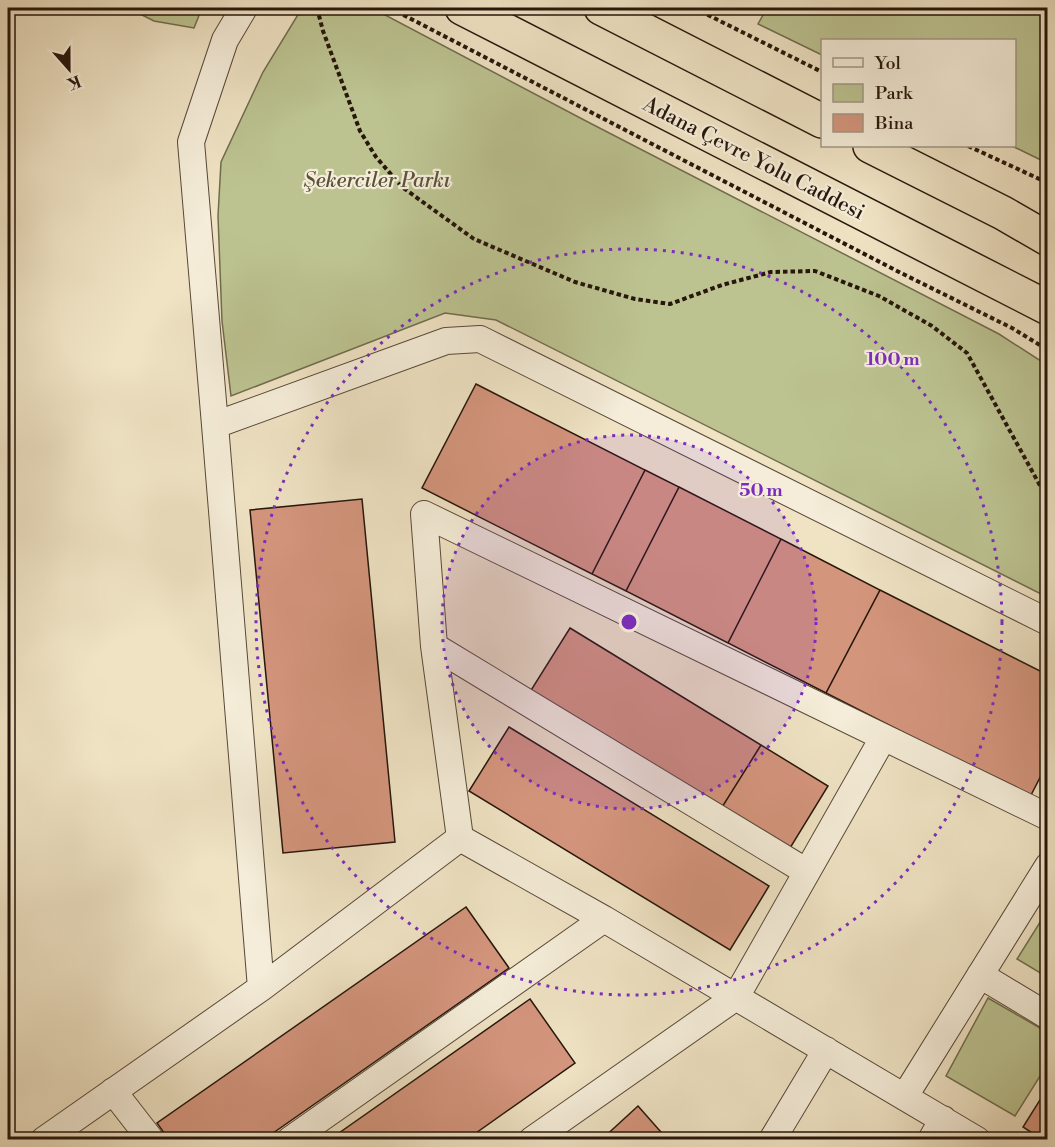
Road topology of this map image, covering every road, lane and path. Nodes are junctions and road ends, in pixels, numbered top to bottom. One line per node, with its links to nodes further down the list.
1 (244, 8): 19 (street)
2 (317, 8): 20 (path)
3 (390, 8): 18 (path)
4 (462, 8): 15 (highway, Adana Çevre Yolu Caddesi)
5 (601, 8): 8 (highway)
6 (694, 8): 7 (path)
7 (821, 72)
8 (821, 120)
9 (872, 147): 12 (highway)
10 (970, 147): 11 (path)
11 (1047, 183)
12 (1003, 213): 13 (highway); 14 (highway)
13 (1047, 229)
14 (1047, 239)
15 (971, 270): 16 (highway, Adana Çevre Yolu Caddesi); 17 (highway)
16 (1047, 308)
17 (1047, 321)
18 (1047, 350)
19 (215, 425): 21 (street); 30 (street)
20 (1047, 500)
21 (1047, 622)
22 (434, 646): 23 (street); 25 (street); 27 (street)
23 (883, 738): 24 (street); 27 (street)
24 (1047, 817)
25 (460, 838): 28 (street); 30 (street)
26 (1047, 866): 29 (street)
27 (807, 872): 31 (street)
28 (604, 919): 31 (street); 39 (street)
29 (980, 975): 32 (street); 35 (street)
30 (261, 988): 34 (street)
31 (736, 997): 33 (street); 40 (street)
32 (1047, 1016)
33 (826, 1050): 35 (street); 41 (street)
34 (113, 1091): 37 (street); 38 (street)
35 (904, 1096): 36 (street)
36 (937, 1130): 42 (street)
37 (44, 1140)
38 (151, 1140)
39 (290, 1140)
40 (532, 1140)
41 (772, 1140)
42 (977, 1140)

